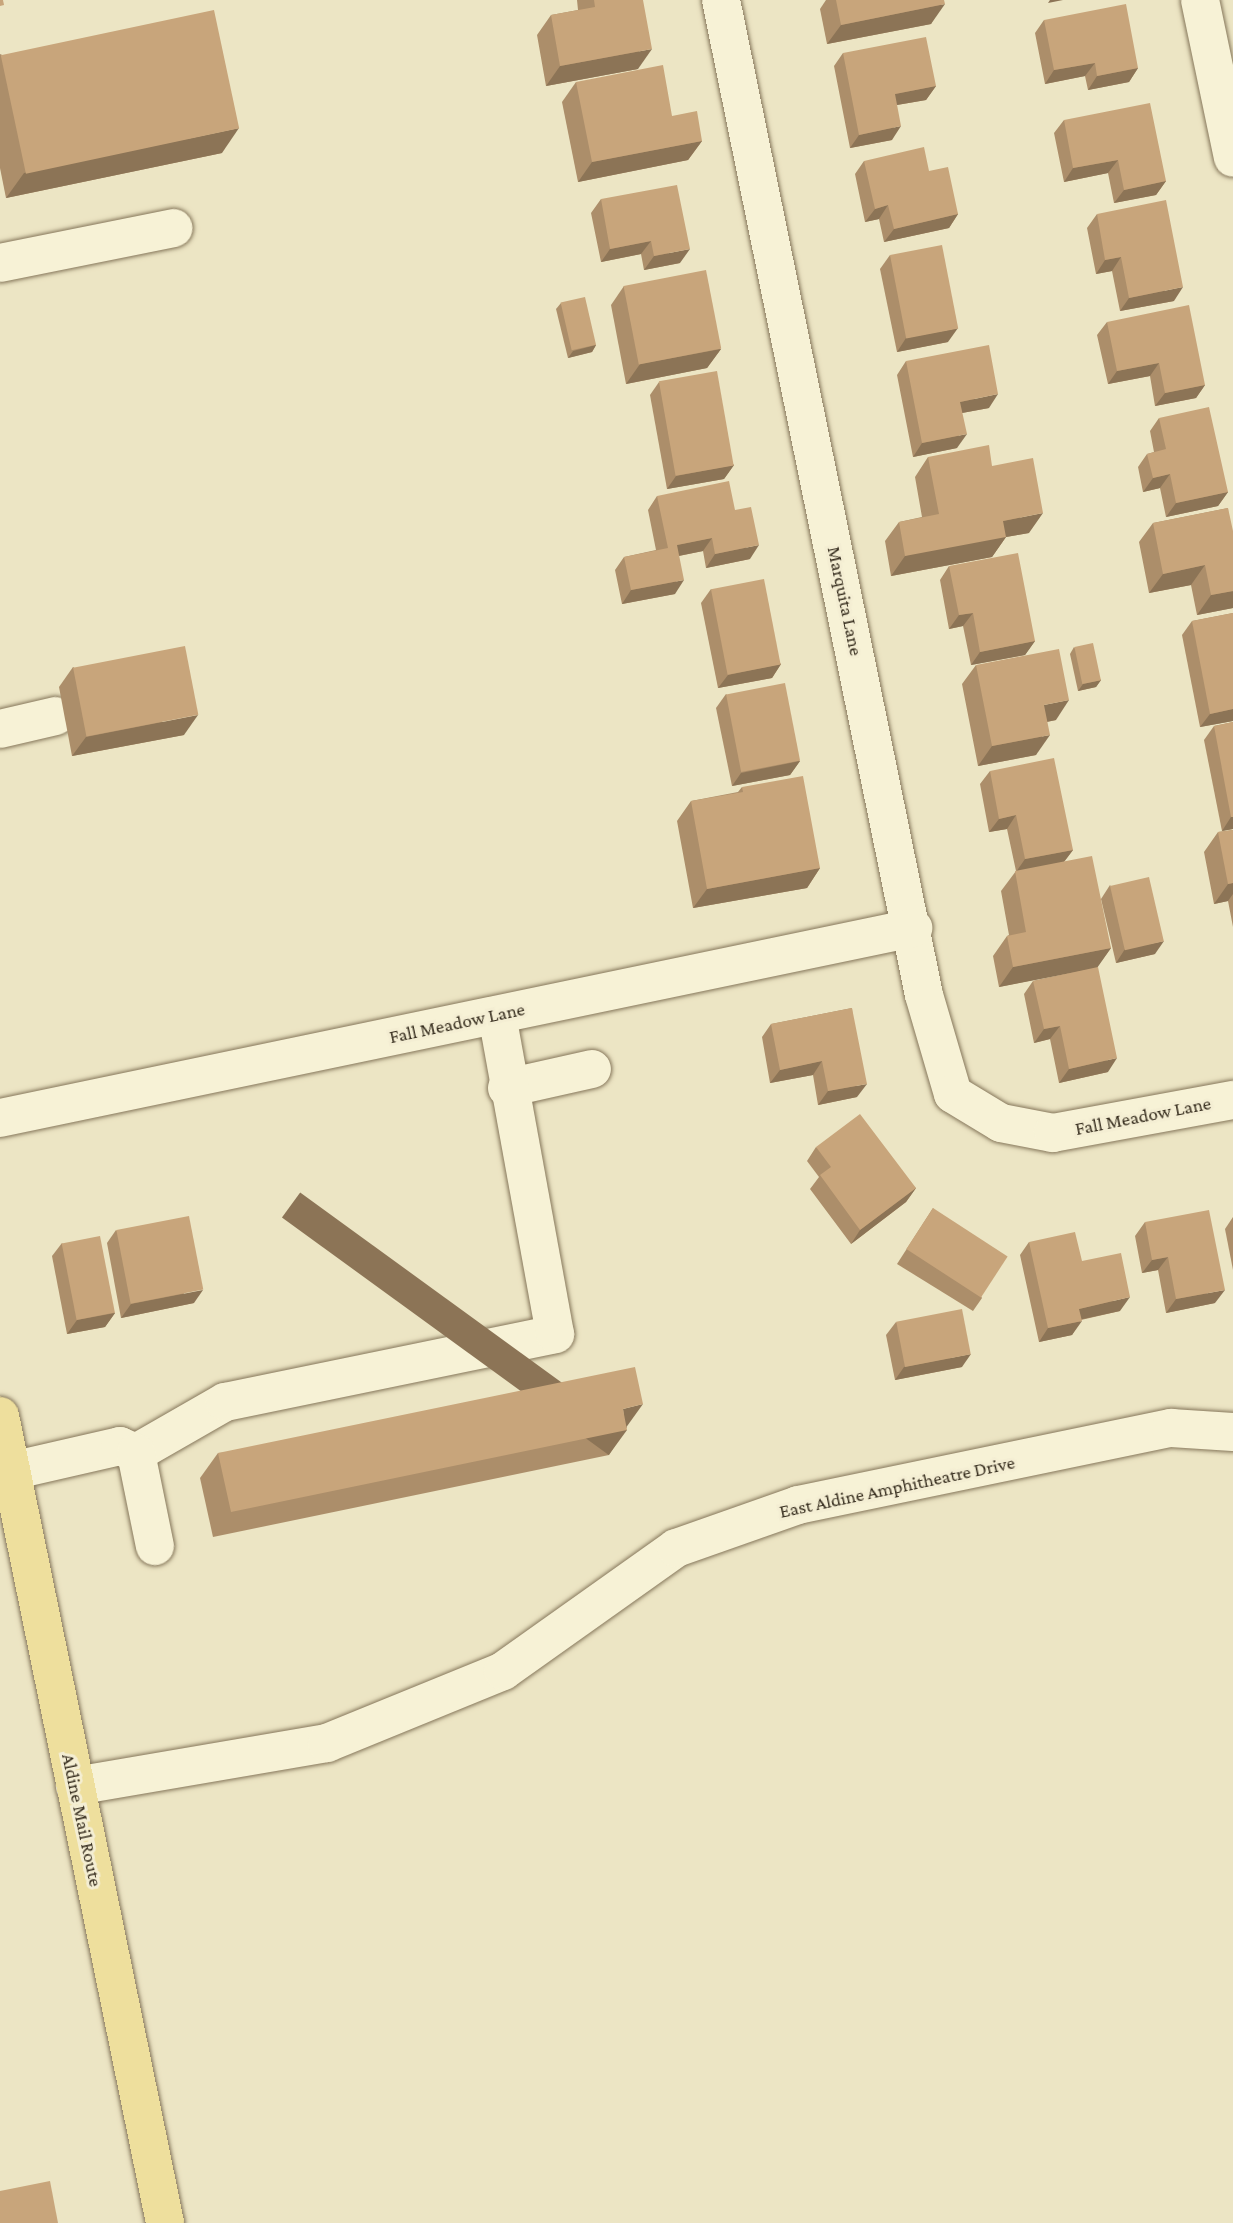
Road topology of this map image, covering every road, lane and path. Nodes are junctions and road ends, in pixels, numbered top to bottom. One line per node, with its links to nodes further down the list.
1 (721, 0): 8 (street, Marquita Lane)
2 (1200, 0): 3 (street)
3 (1233, 158)
4 (173, 228): 5 (street)
5 (0, 263)
6 (57, 716): 7 (street)
7 (0, 729)
8 (913, 928): 9 (street, Fall Meadow Lane); 14 (street, Marquita Lane)
9 (497, 1015): 11 (street); 13 (street, Fall Meadow Lane)
10 (592, 1069): 11 (street)
11 (507, 1088): 17 (street)
12 (1233, 1100): 14 (street, Fall Meadow Lane)
13 (0, 1118)
14 (1053, 1133)
15 (0, 1416): 18 (main road, Aldine Mail Route)
16 (1233, 1432): 20 (street, East Aldine Amphitheatre Drive)
17 (136, 1453): 18 (street); 19 (street)
18 (11, 1471): 20 (main road, Aldine Mail Route)
19 (155, 1546)
20 (75, 1786): 21 (main road, Aldine Mail Route)
21 (164, 2223)

